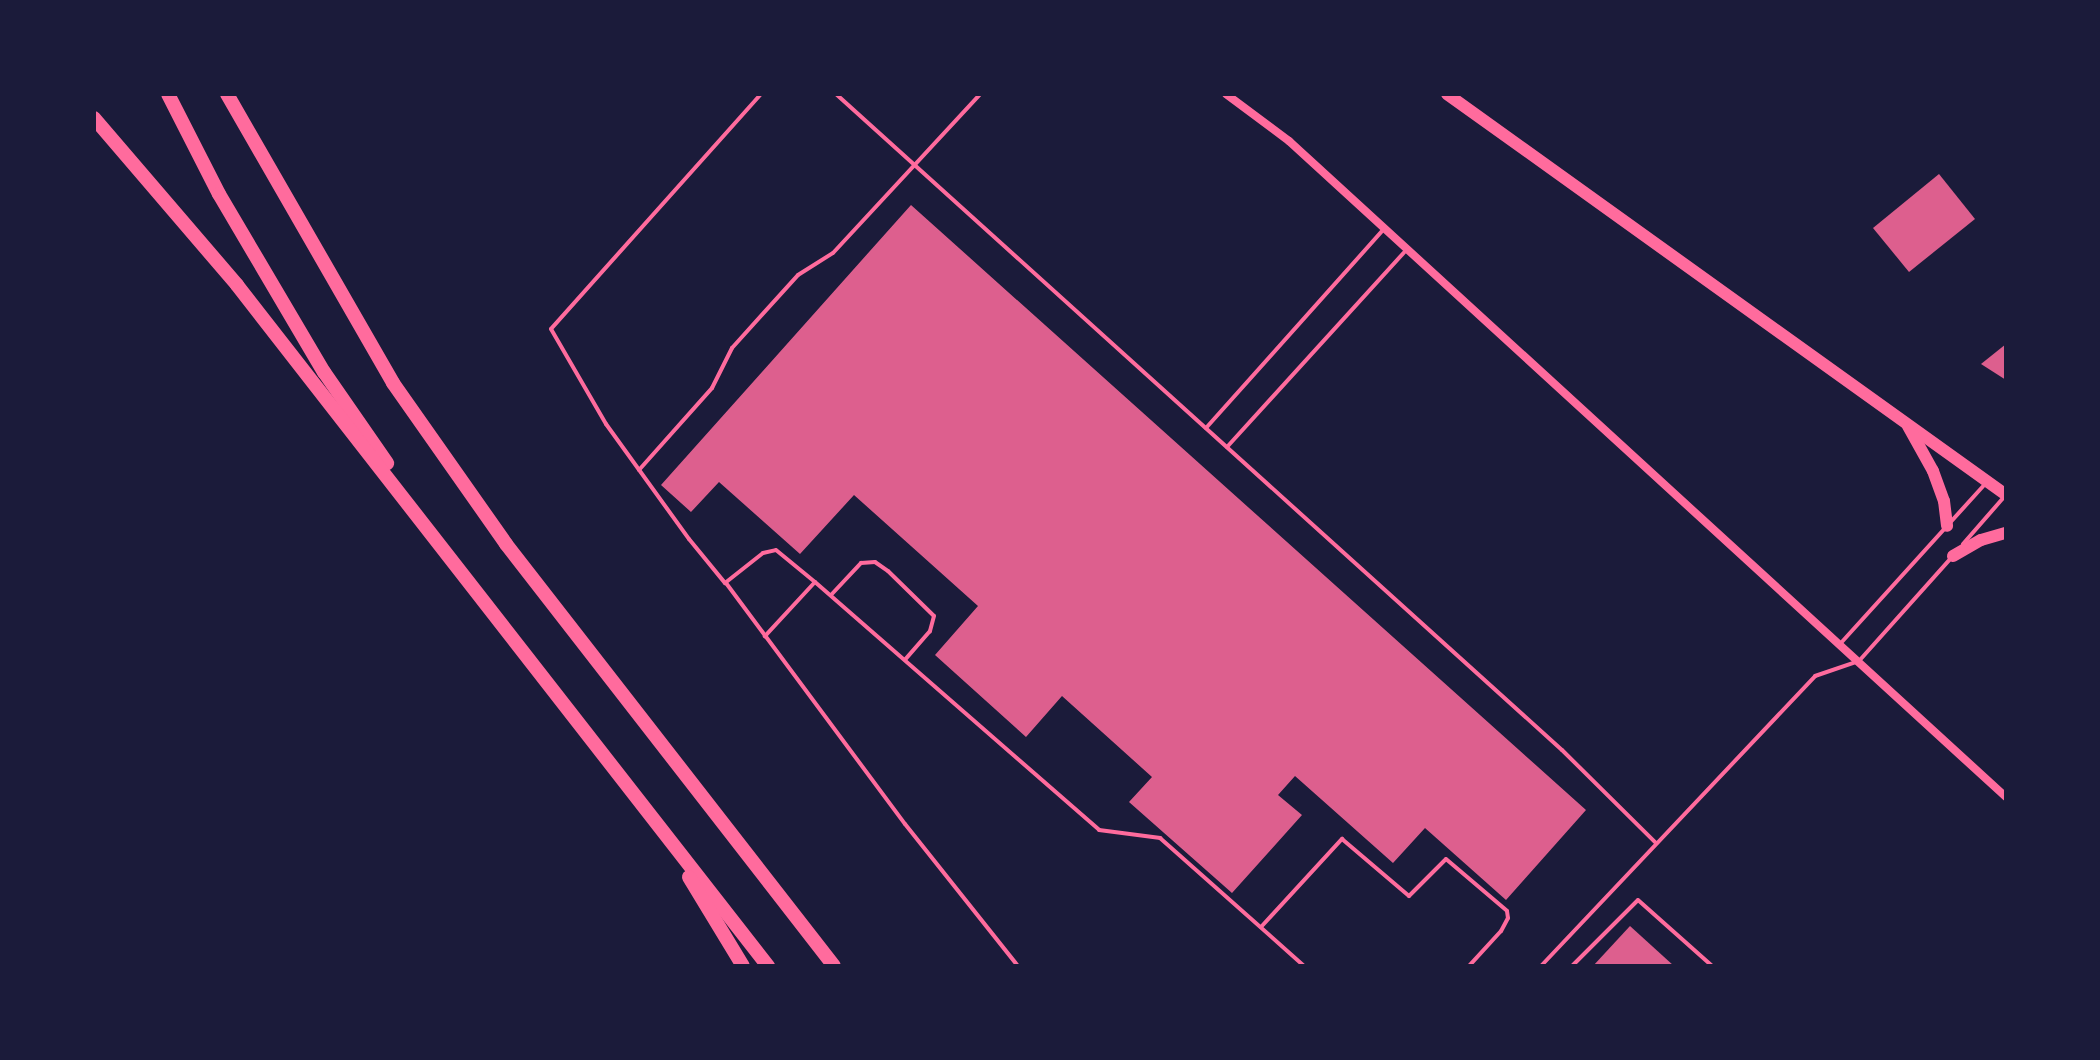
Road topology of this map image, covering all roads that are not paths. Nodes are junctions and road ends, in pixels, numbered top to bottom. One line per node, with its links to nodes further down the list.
1 (168, 94): 25 (highway)
2 (227, 94): 10 (highway)
3 (237, 94): 10 (highway)
4 (761, 94): 17 (lane)
5 (836, 94): 11 (lane)
6 (980, 94): 11 (lane)
7 (1226, 94): 12 (street)
8 (1449, 95): 14 (highway)
9 (94, 118): 25 (highway)
10 (246, 131): 37 (highway)
11 (916, 166): 15 (lane); 17 (lane)
12 (1384, 229): 13 (street); 15 (lane)
13 (1407, 249): 16 (lane); 28 (street)
14 (1907, 423): 18 (highway); 20 (highway)
15 (1206, 428): 16 (lane)
16 (1227, 447): 33 (lane)
17 (639, 470): 24 (lane)
18 (1987, 481): 19 (highway); 20 (lane)
19 (2006, 495): 22 (lane)
20 (1947, 526): 28 (lane)
21 (2006, 533): 22 (highway)
22 (1953, 556): 30 (lane)
23 (814, 581): 24 (lane); 26 (lane); 27 (lane)
24 (725, 583): 27 (lane)
25 (472, 585): 32 (highway)
26 (831, 595): 29 (lane); 29 (lane)
27 (765, 636): 38 (lane)
28 (1840, 644): 30 (street)
29 (905, 660): 34 (lane)
30 (1859, 661): 31 (street); 33 (lane)
31 (2006, 797)
32 (656, 822): 35 (highway); 36 (highway)
33 (1656, 843): 41 (lane)
34 (1261, 927): 39 (lane); 40 (lane)
35 (743, 966)
36 (768, 966)
37 (834, 966)
38 (1018, 966)
39 (1304, 966)
40 (1469, 966)
41 (1541, 966)
42 (1572, 966): 43 (lane)
43 (1712, 966)

